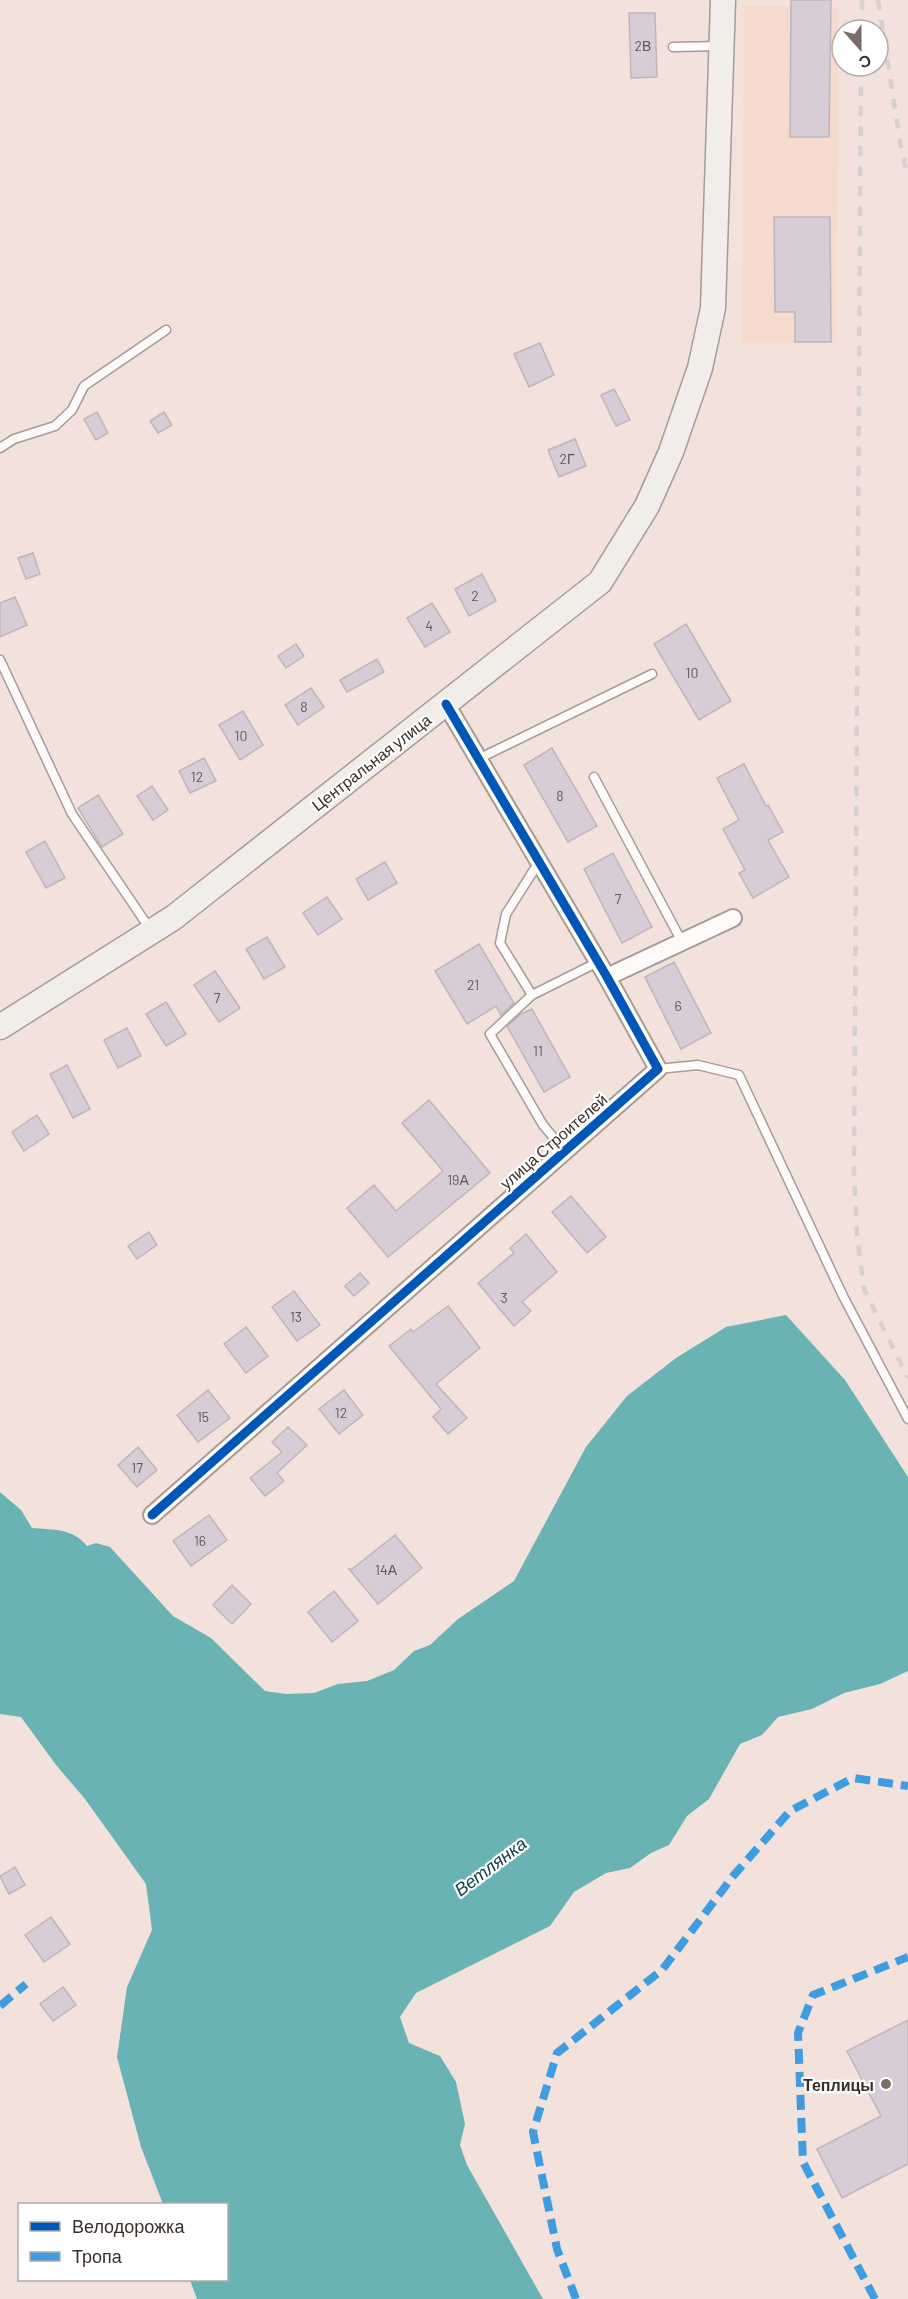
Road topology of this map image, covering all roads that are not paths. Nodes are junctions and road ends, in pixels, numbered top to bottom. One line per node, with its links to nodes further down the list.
1 (723, 0): 2 (main road, Центральная улица)
2 (721, 46): 3 (lane); 8 (main road, Центральная улица)
3 (673, 47)
4 (166, 330): 5 (lane)
5 (0, 447)
6 (0, 660): 13 (lane)
7 (652, 674): 9 (lane)
8 (446, 704): 9 (street); 13 (main road, Центральная улица)
9 (478, 759): 11 (street)
10 (594, 777): 14 (lane)
11 (539, 862): 15 (street); 17 (lane)
12 (733, 918): 14 (street)
13 (152, 932): 18 (main road, Центральная улица)
14 (682, 942): 16 (street)
15 (598, 962): 16 (street); 17 (lane)
16 (607, 977): 19 (street)
17 (532, 995): 20 (lane)
18 (0, 1027)
19 (658, 1069): 20 (street, улица Строителей); 21 (lane)
20 (565, 1151): 22 (street, улица Строителей)
21 (908, 1419)
22 (152, 1515)

